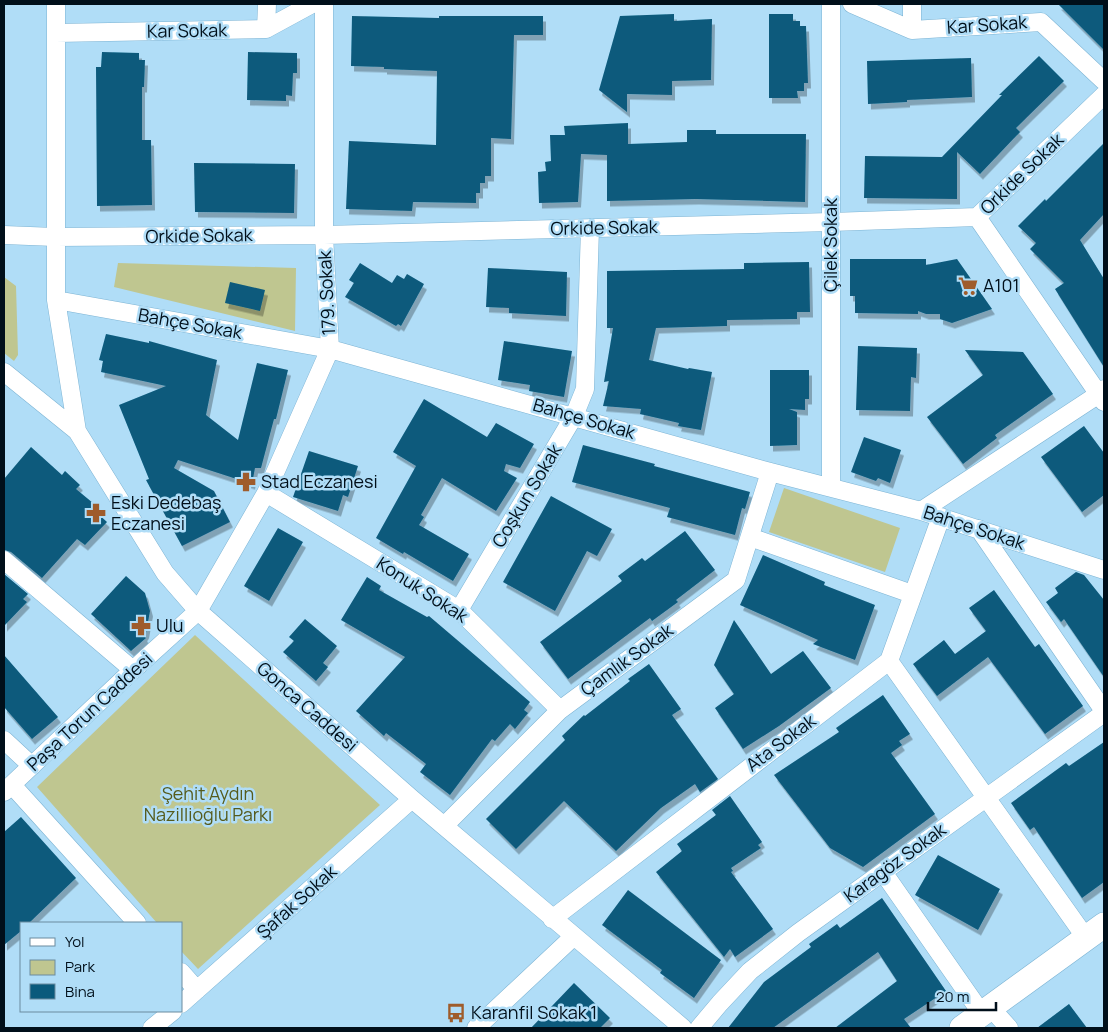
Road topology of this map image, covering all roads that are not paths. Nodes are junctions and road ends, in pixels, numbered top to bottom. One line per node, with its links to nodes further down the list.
1 (56, 4): 10 (street, Gonca Caddesi)
2 (267, 4): 8 (street)
3 (312, 4): 8 (street, Kar Sokak)
4 (324, 4): 17 (street, 179. Sokak)
5 (831, 4): 14 (street, Çilek Sokak)
6 (852, 4): 9 (street, Kar Sokak)
7 (912, 4): 9 (street)
8 (266, 29): 10 (street, Kar Sokak)
9 (912, 30): 11 (street, Kar Sokak)
10 (56, 33): 18 (street, Gonca Caddesi)
11 (1104, 81)
12 (1104, 95): 13 (street, Orkide Sokak)
13 (977, 217): 14 (street, Orkide Sokak); 22 (street)
14 (831, 222): 15 (street, Orkide Sokak); 26 (street, Çilek Sokak)
15 (590, 228): 17 (street, Orkide Sokak); 23 (street, Coşkun Sokak)
16 (4, 235): 18 (street, Orkide Sokak)
17 (324, 235): 18 (street, Orkide Sokak); 20 (street, 179. Sokak)
18 (55, 237): 19 (street, Gonca Caddesi)
19 (56, 300): 20 (street, Bahçe Sokak); 24 (street, Gonca Caddesi)
20 (330, 349): 23 (street, Bahçe Sokak); 27 (street, 179. Sokak)
21 (4, 372): 24 (street)
22 (1103, 395): 28 (street)
23 (574, 416): 25 (street, Bahçe Sokak); 35 (street, Coşkun Sokak)
24 (77, 431): 36 (street, Gonca Caddesi)
25 (770, 472): 26 (street, Bahçe Sokak); 31 (street, Çamlık Sokak)
26 (831, 487): 28 (street, Bahçe Sokak)
27 (266, 493): 35 (street, Konuk Sokak); 36 (street, 179. Sokak)
28 (921, 511): 29 (street, Bahçe Sokak)
29 (941, 517): 30 (street, Bahçe Sokak); 34 (street)
30 (979, 529): 33 (street, Bahçe Sokak); 40 (street)
31 (750, 537): 34 (street); 39 (street, Çamlık Sokak)
32 (4, 560): 38 (street)
33 (1104, 570)
34 (912, 594): 37 (street)
35 (459, 610): 39 (street, Konuk Sokak)
36 (198, 611): 38 (street, Paşa Torun Caddesi); 45 (street, Gonca Caddesi)
37 (888, 661): 44 (street); 48 (street, Ata Sokak)
38 (133, 670): 42 (street, Paşa Torun Caddesi)
39 (560, 710): 46 (street, Çamlık Sokak)
40 (1104, 712): 44 (street, Karagöz Sokak)
41 (4, 740): 42 (street)
42 (32, 766): 43 (street, Paşa Torun Caddesi)
43 (8, 789): 49 (street)
44 (986, 798): 47 (street, Karagöz Sokak); 50 (street)
45 (412, 799): 46 (street, Gonca Caddesi); 53 (street, Şafak Sokak)
46 (444, 826): 48 (street, Gonca Caddesi)
47 (883, 872): 56 (street); 60 (street, Karagöz Sokak)
48 (552, 919): 51 (street, Gonca Caddesi)
49 (136, 922)
50 (1095, 932): 56 (main road)
51 (573, 937): 58 (street); 59 (street, Gonca Caddesi)
52 (182, 973): 53 (street)
53 (197, 990): 54 (street, Şafak Sokak)
54 (182, 1003)
55 (172, 1012): 57 (street)
56 (978, 1016): 61 (street)
57 (152, 1028)
58 (476, 1028)
59 (683, 1028)
60 (700, 1028)
61 (1009, 1028)

